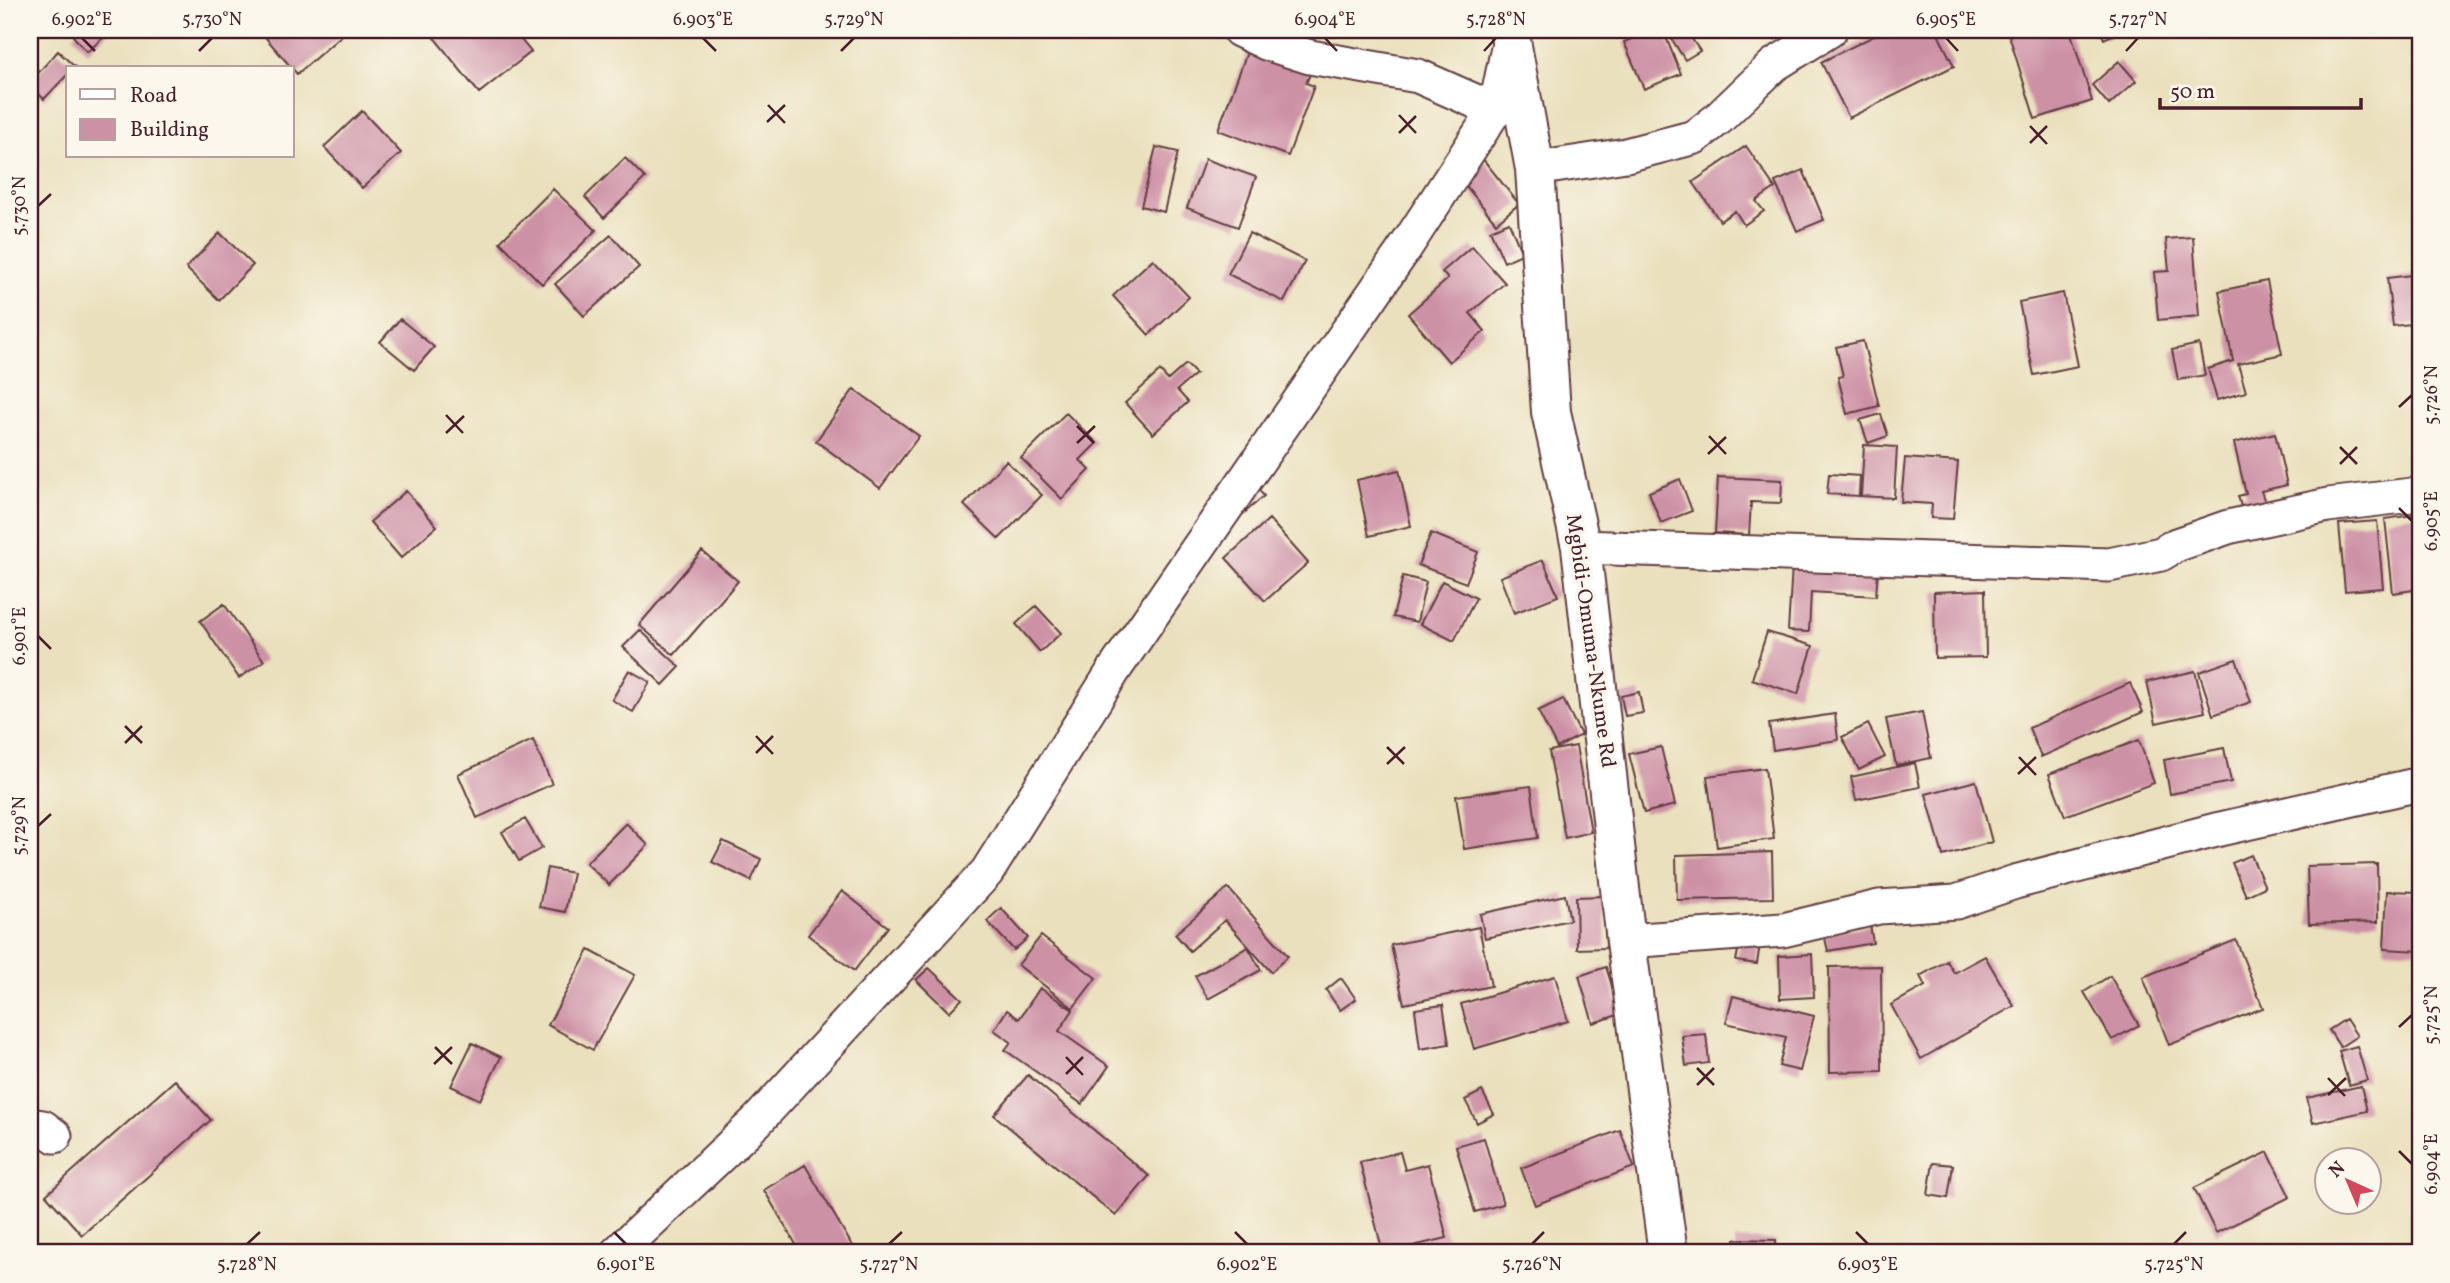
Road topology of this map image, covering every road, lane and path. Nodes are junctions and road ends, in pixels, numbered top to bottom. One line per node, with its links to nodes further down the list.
1 (1239, 30): 4 (street)
2 (1830, 30): 5 (street)
3 (1509, 34): 4 (street); 5 (street, Mgbidi-Omuma-Nkume Rd)
4 (1495, 110): 10 (street)
5 (1535, 169): 7 (street, Mgbidi-Omuma-Nkume Rd)
6 (2420, 494): 7 (street)
7 (1581, 547): 9 (street, Mgbidi-Omuma-Nkume Rd)
8 (2420, 784): 9 (street)
9 (1626, 941): 11 (street, Mgbidi-Omuma-Nkume Rd)
10 (617, 1253)
11 (1668, 1253)

